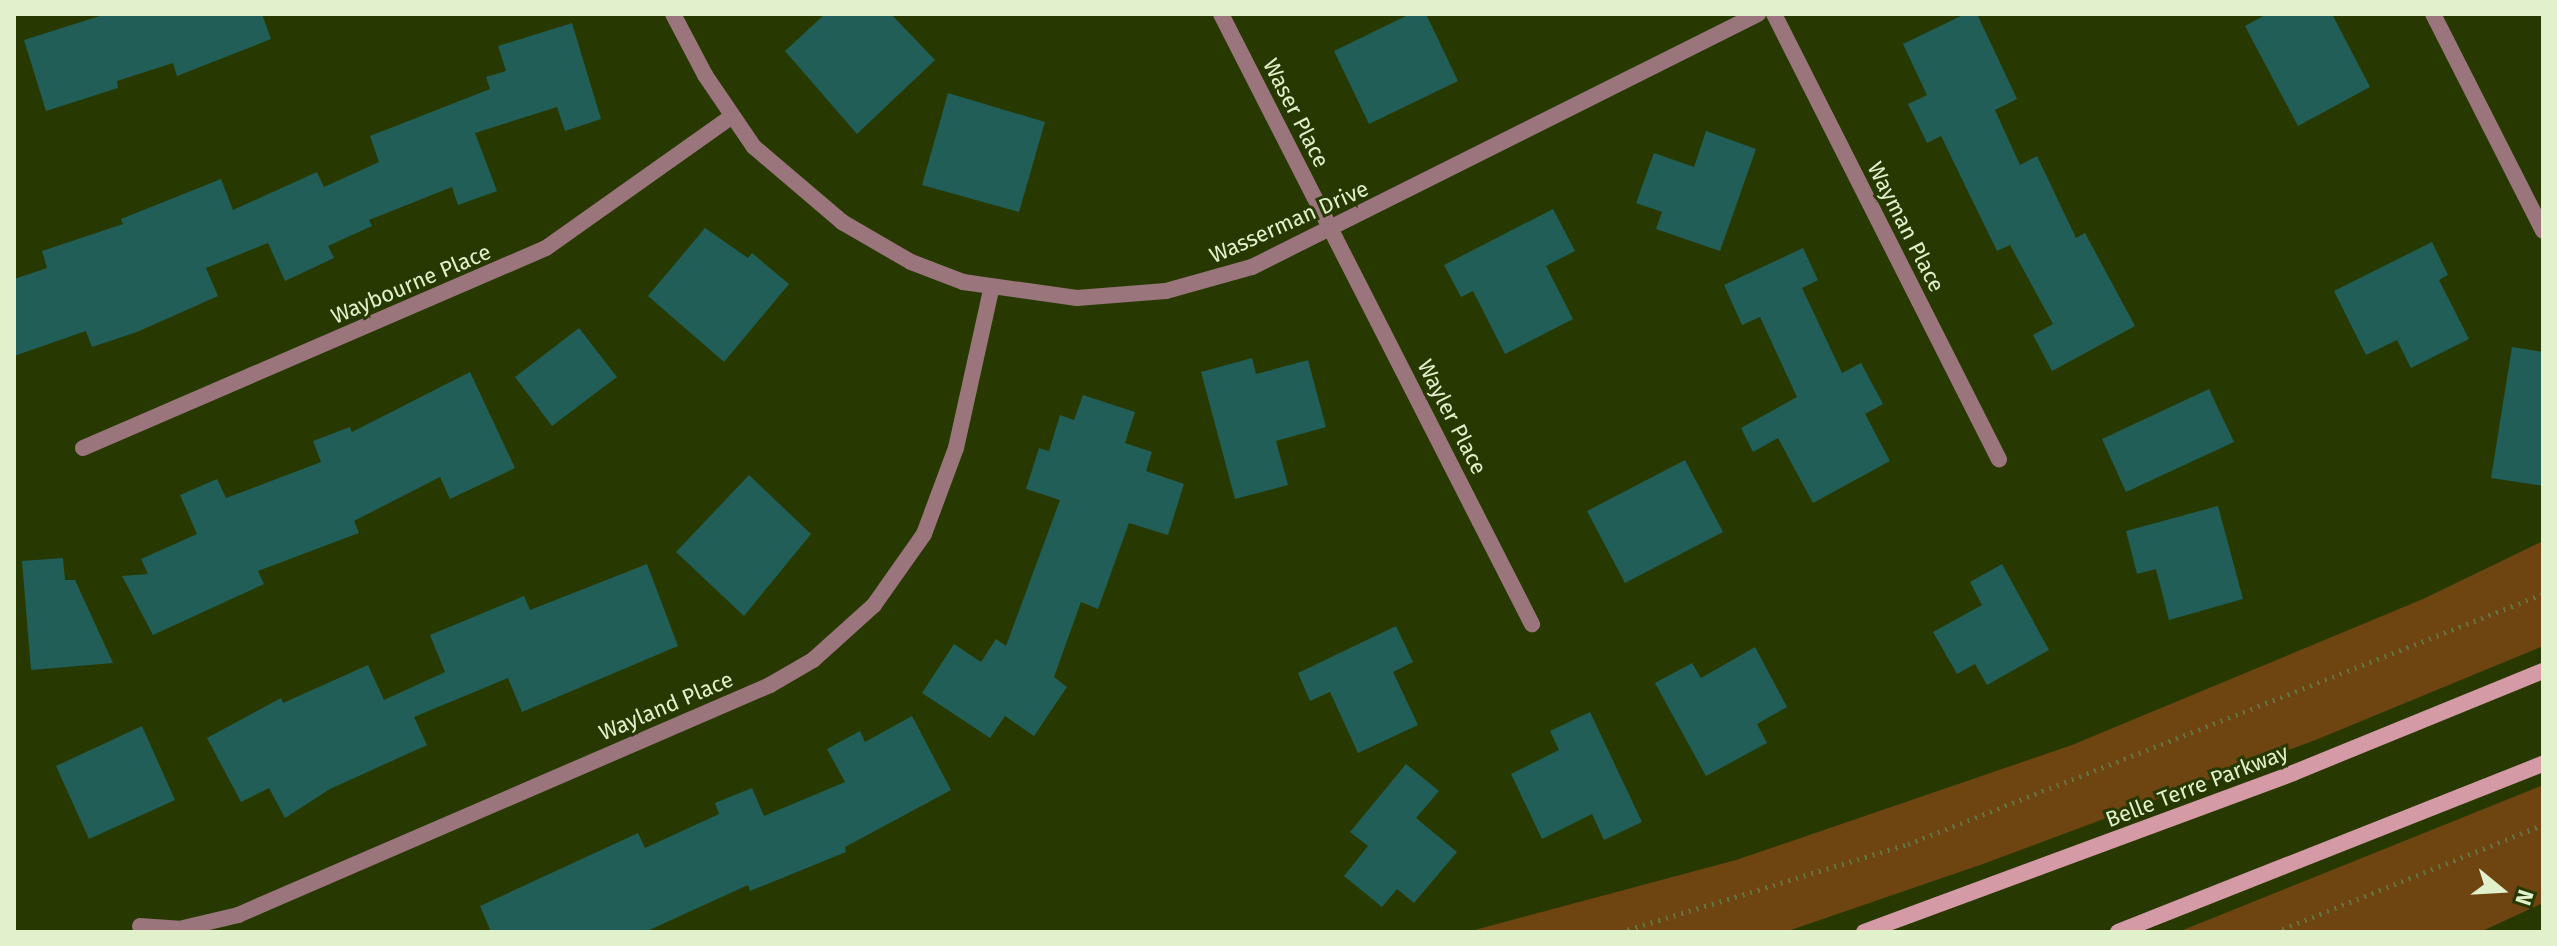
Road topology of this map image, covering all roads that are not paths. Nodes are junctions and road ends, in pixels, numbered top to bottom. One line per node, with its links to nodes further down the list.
1 (673, 14): 6 (street, Wasserman Drive)
2 (1221, 14): 7 (street, Waser Place)
3 (1758, 14): 7 (street, Wasserman Drive)
4 (1774, 14): 11 (street, Wayman Place)
5 (2433, 14): 8 (street)
6 (731, 117): 9 (street, Wasserman Drive); 10 (street, Waybourne Place)
7 (1332, 231): 9 (street, Wasserman Drive); 12 (street, Wayler Place)
8 (2543, 231)
9 (991, 290): 15 (street, Wayland Place)
10 (83, 448)
11 (1999, 459)
12 (1532, 624)
13 (2543, 671): 16 (main road, Belle Terre Parkway)
14 (2543, 764): 17 (main road)
15 (140, 926)
16 (1864, 932)
17 (2118, 932)

